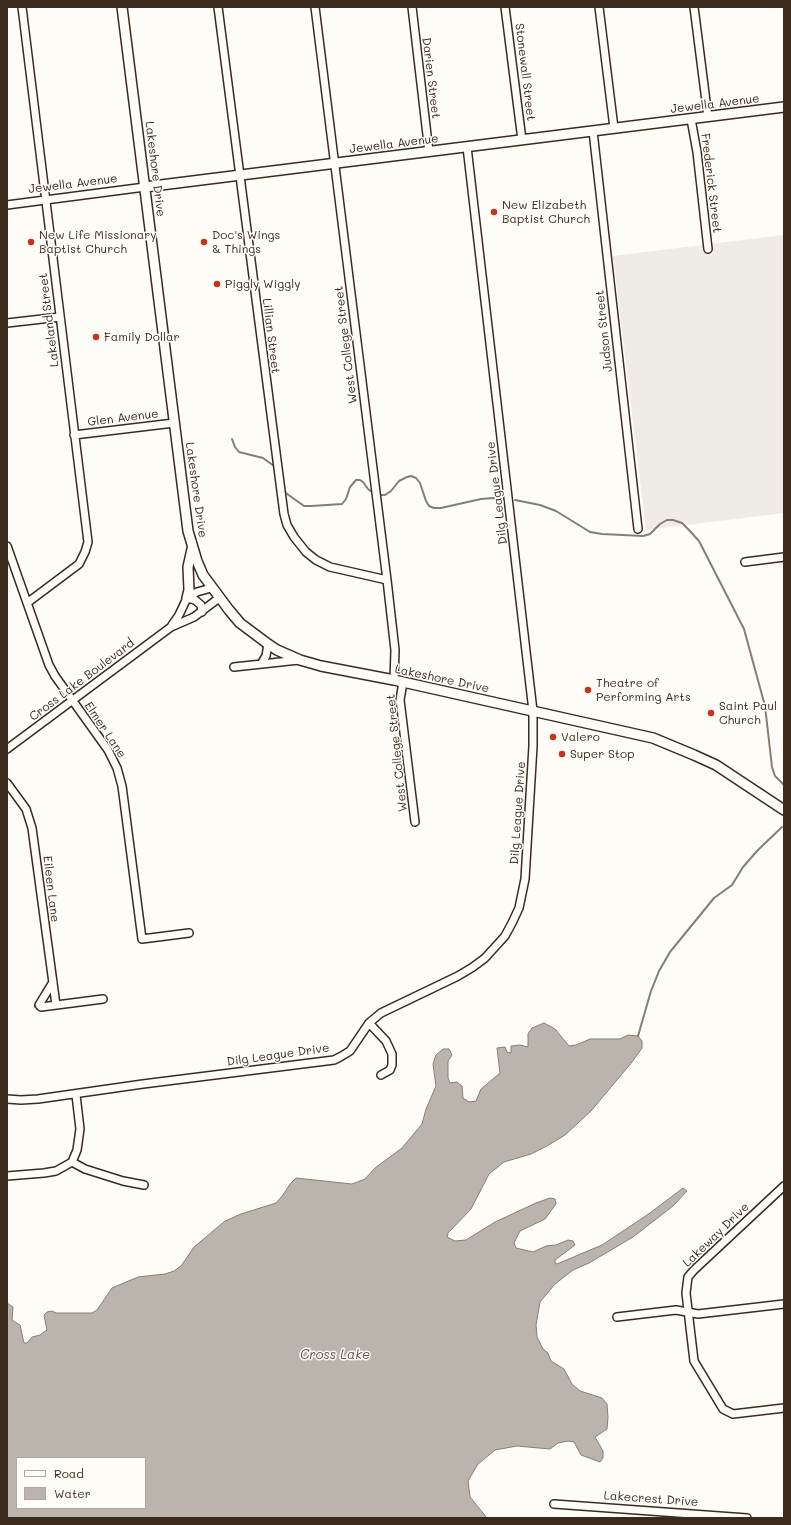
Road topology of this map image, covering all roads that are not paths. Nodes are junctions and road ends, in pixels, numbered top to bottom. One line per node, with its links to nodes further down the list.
1 (22, 7): 20 (street, Lakeland Street)
2 (122, 7): 19 (main road, Lakeshore Drive)
3 (218, 7): 18 (street, Lillian Street)
4 (315, 7): 17 (street, West College Street)
5 (412, 7): 16 (street, Darien Street)
6 (505, 7): 14 (street, Stonewall Street)
7 (599, 7): 12 (street)
8 (694, 7): 10 (street, Frederick Street)
9 (784, 107): 10 (main road, Jewella Avenue)
10 (708, 117): 11 (main road, Jewella Avenue)
11 (691, 119): 12 (main road, Jewella Avenue); 22 (street, Frederick Street)
12 (614, 128): 13 (main road, Jewella Avenue)
13 (593, 131): 14 (main road, Jewella Avenue); 27 (street, Judson Street)
14 (522, 140): 15 (main road, Jewella Avenue)
15 (467, 147): 16 (main road, Jewella Avenue); 46 (street, Dilg League Drive)
16 (429, 152): 17 (main road, Jewella Avenue)
17 (334, 164): 18 (main road, Jewella Avenue); 32 (street, West College Street)
18 (239, 176): 19 (main road, Jewella Avenue); 32 (street, Lillian Street)
19 (146, 187): 20 (street, Jewella Avenue); 25 (main road, Lakeshore Drive)
20 (46, 200): 21 (street, Jewella Avenue); 23 (street, Lakeland Street)
21 (7, 205)
22 (708, 249)
23 (60, 317): 24 (street); 26 (street, Lakeland Street)
24 (7, 323)
25 (174, 423): 26 (street, Glen Avenue); 29 (main road, Lakeshore Drive)
26 (74, 435): 36 (street, Lakeland Street)
27 (638, 529)
28 (7, 546): 36 (street, Elmer Lane)
29 (192, 547): 33 (main road, Lakeshore Drive); 35 (main road)
30 (784, 557): 31 (street)
31 (746, 562)
32 (387, 580): 44 (street, West College Street)
33 (212, 588): 34 (main road, Lakeshore Drive); 35 (street)
34 (219, 598): 37 (street, Cross Lake Boulevard); 40 (main road, Lakeshore Drive)
35 (186, 602): 37 (street); 38 (street); 39 (street, Cross Lake Boulevard)
36 (27, 603): 45 (street, Elmer Lane)
37 (202, 612): 38 (street, Cross Lake Boulevard)
38 (194, 617): 39 (street, Cross Lake Boulevard)
39 (171, 627): 45 (street, Cross Lake Boulevard)
40 (268, 644): 41 (main road, Lakeshore Drive); 42 (street)
41 (300, 660): 42 (street); 44 (main road, Lakeshore Drive)
42 (261, 664): 43 (street)
43 (234, 667)
44 (398, 681): 46 (main road, Lakeshore Drive); 50 (street, West College Street)
45 (72, 701): 47 (street, Cross Lake Boulevard); 51 (street, Elmer Lane)
46 (533, 711): 49 (main road, Lakeshore Drive); 55 (street, Dilg League Drive)
47 (7, 749)
48 (7, 783): 52 (street, Eileen Lane)
49 (784, 810)
50 (415, 822)
51 (189, 932)
52 (53, 982): 54 (street, Eileen Lane); 54 (street)
53 (103, 999): 54 (street)
54 (56, 1005)
55 (369, 1023): 56 (street); 57 (street, Dilg League Drive)
56 (381, 1075)
57 (76, 1095): 58 (street, Dilg League Drive); 59 (street)
58 (7, 1099)
59 (72, 1162): 60 (street); 61 (street)
60 (7, 1176)
61 (144, 1185)
62 (784, 1186): 64 (street, Lakeway Drive)
63 (784, 1304): 64 (street)
64 (688, 1311): 65 (street); 66 (street, Lakeway Drive)
65 (617, 1317)
66 (784, 1408)
67 (554, 1504): 68 (street, Lakecrest Drive)
68 (747, 1518)

